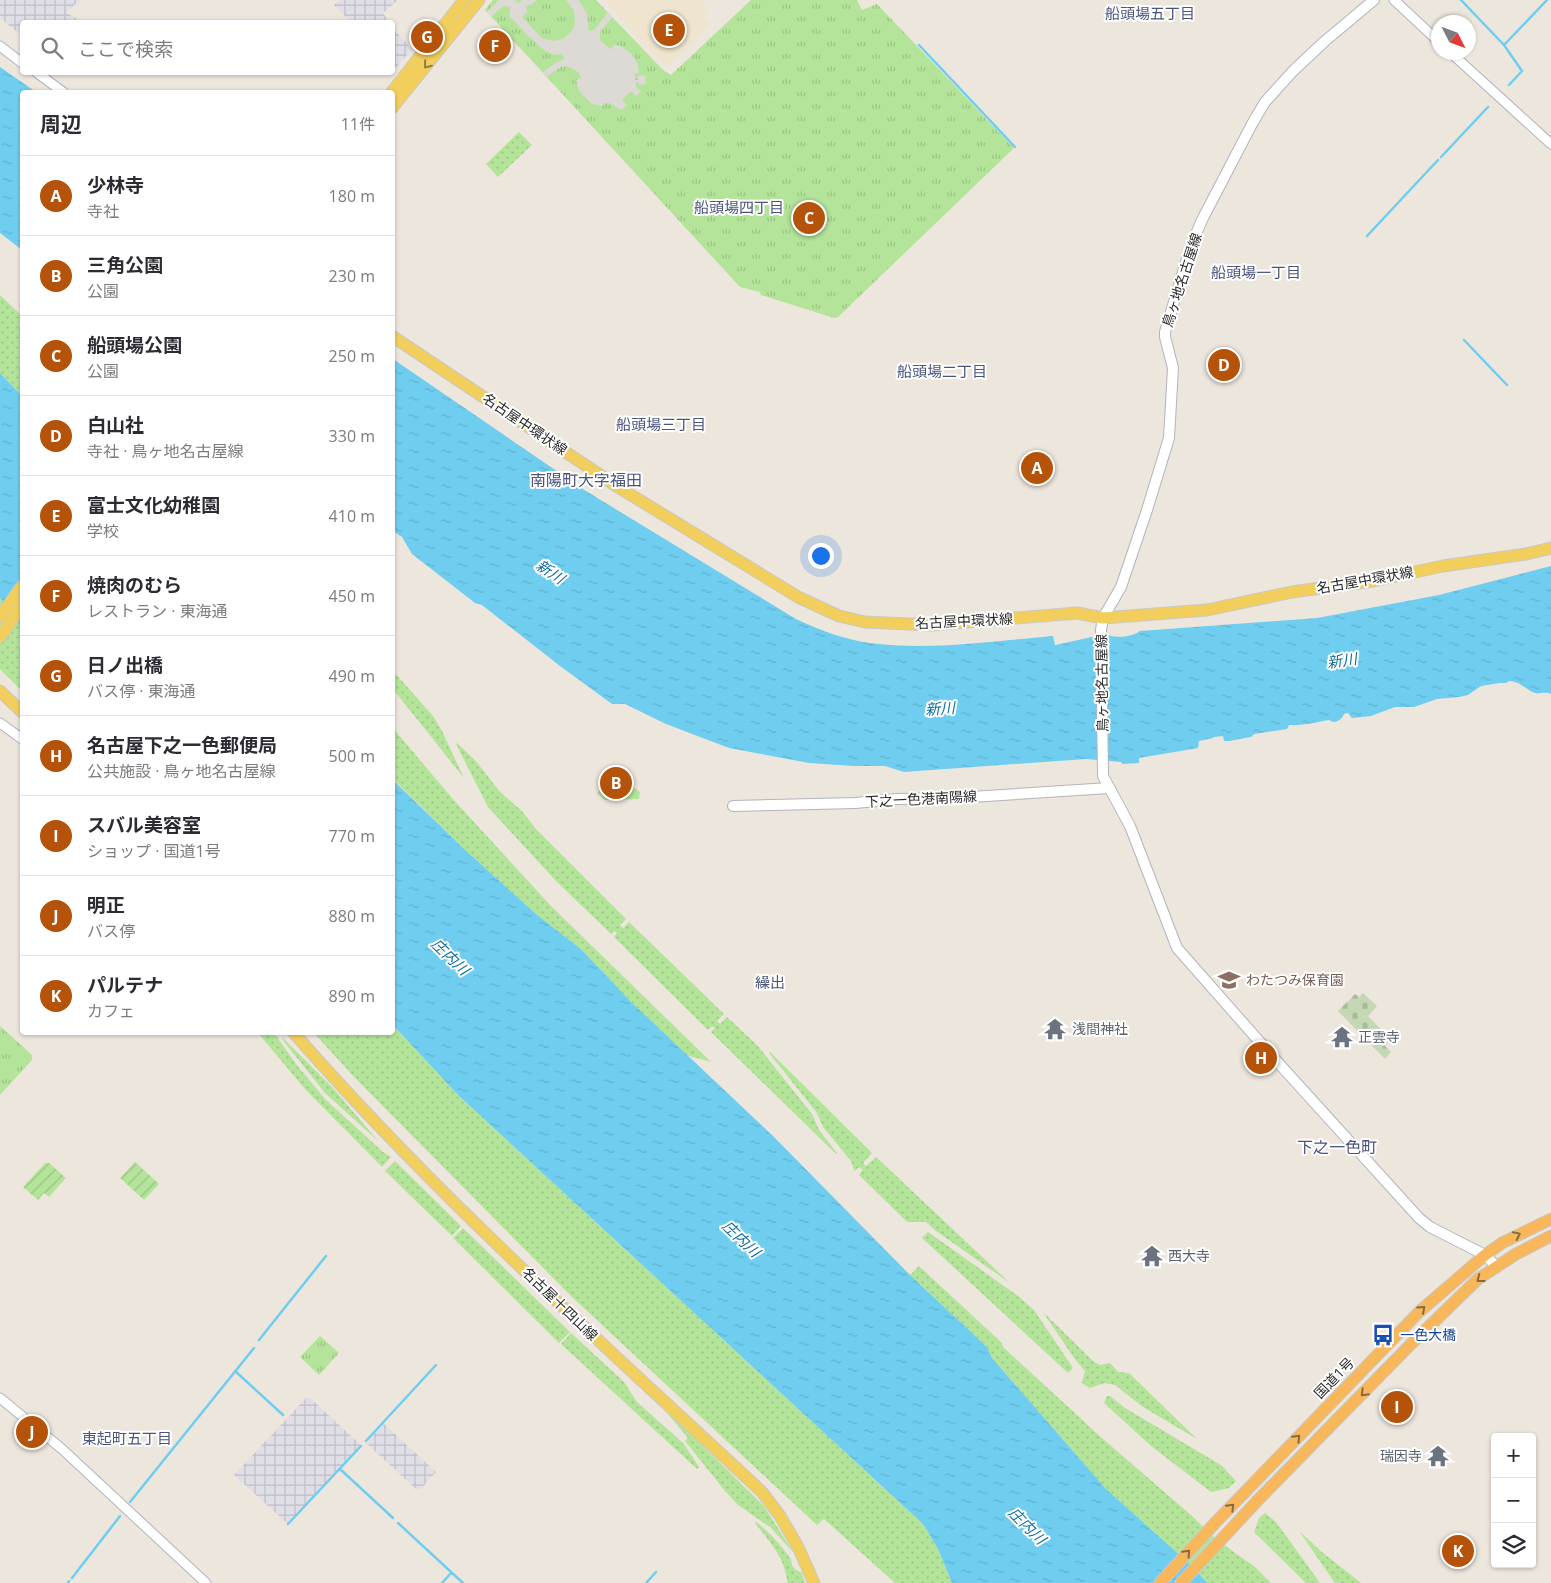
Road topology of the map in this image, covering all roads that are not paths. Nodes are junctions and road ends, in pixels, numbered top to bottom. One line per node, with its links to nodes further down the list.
1 (464, 0): 11 (main road)
2 (479, 0): 12 (main road, one-way to 12)
3 (1374, 0): 19 (main road, 鳥ヶ地名古屋線)
4 (1394, 0): 5 (street)
5 (1431, 34)
6 (0, 46): 8 (street)
7 (1459, 60): 13 (street)
8 (20, 61)
9 (40, 75): 10 (street)
10 (59, 90)
11 (394, 90)
12 (395, 104)
13 (1551, 144)
14 (395, 338): 19 (main road, 名古屋中環状線)
15 (1551, 548): 19 (main road, 名古屋中環状線)
16 (20, 589): 18 (main road)
17 (20, 609): 20 (main road)
18 (0, 617)
19 (1102, 624): 25 (main road, 鳥ヶ地名古屋線)
20 (0, 637)
21 (0, 691): 22 (main road)
22 (20, 710)
23 (0, 723): 24 (street)
24 (20, 738)
25 (1109, 788): 26 (main road, 下之一色港南陽線); 30 (main road, 鳥ヶ地名古屋線)
26 (733, 806)
27 (296, 1035): 34 (main road, 名古屋十四山線)
28 (1551, 1219): 30 (highway, 国道1号, one-way to 28)
29 (1551, 1236): 31 (highway)
30 (1485, 1255): 31 (main road, 鳥ヶ地名古屋線); 35 (highway, 国道1号, one-way to 30)
31 (1497, 1267): 36 (highway, one-way to 36)
32 (0, 1398): 33 (street)
33 (206, 1583)
34 (814, 1583)
35 (1160, 1583)
36 (1181, 1583)

